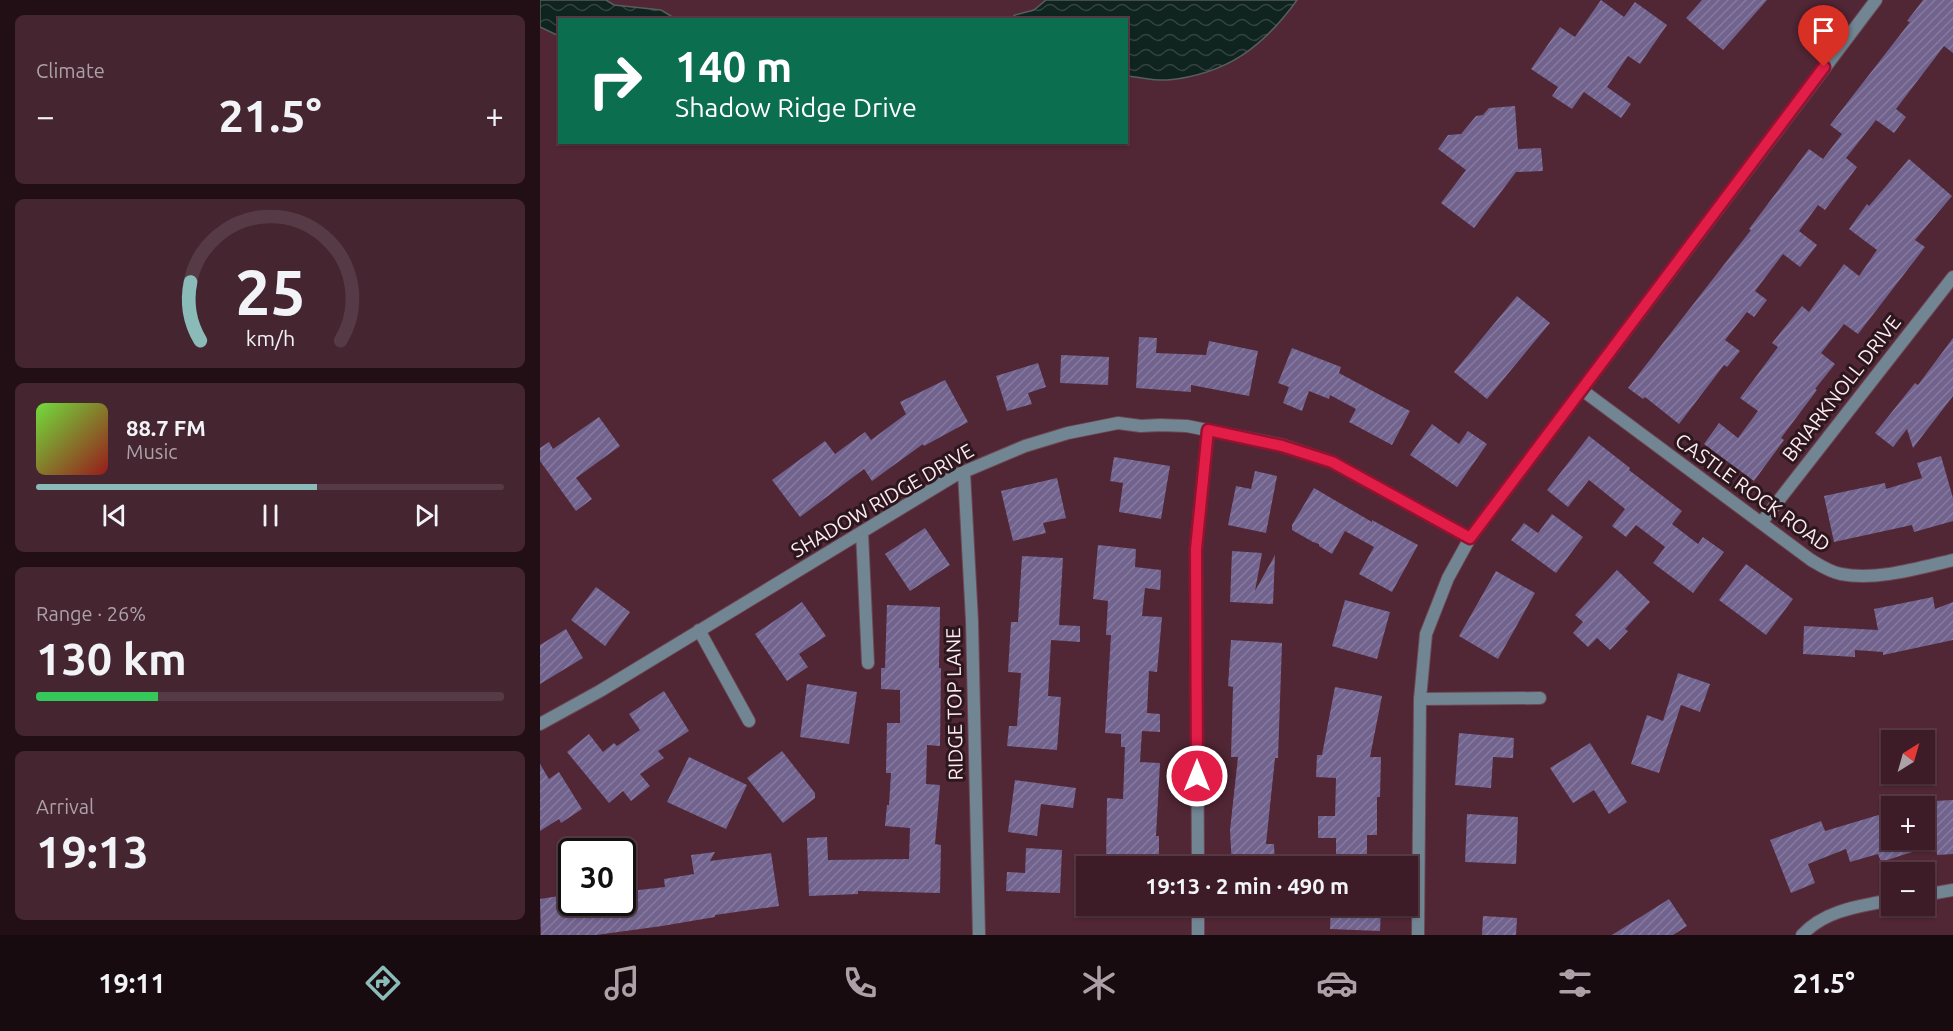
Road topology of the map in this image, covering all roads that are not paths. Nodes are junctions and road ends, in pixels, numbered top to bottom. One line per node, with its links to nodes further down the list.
1 (1876, 0): 3 (street)
2 (1953, 277): 6 (street, BRIARKNOLL DRIVE)
3 (1582, 390): 6 (street, CASTLE ROCK ROAD); 8 (street)
4 (1208, 430): 5 (street, SHADOW RIDGE DRIVE); 8 (street, SHADOW RIDGE DRIVE); 16 (street)
5 (964, 472): 7 (street, SHADOW RIDGE DRIVE); 21 (street, RIDGE TOP LANE)
6 (1761, 524): 9 (street, CASTLE ROCK ROAD)
7 (862, 532): 10 (street, SHADOW RIDGE DRIVE); 11 (street)
8 (1470, 538): 13 (street)
9 (1953, 560)
10 (699, 630): 14 (street); 15 (street, SHADOW RIDGE DRIVE)
11 (868, 663)
12 (1540, 698): 13 (street)
13 (1420, 699): 23 (street)
14 (749, 721)
15 (540, 724)
16 (1198, 856)
17 (1953, 890): 18 (street)
18 (1935, 893)
19 (1881, 902): 24 (street)
20 (1198, 916): 22 (street)
21 (979, 935)
22 (1198, 935)
23 (1418, 935)
24 (1802, 935)

